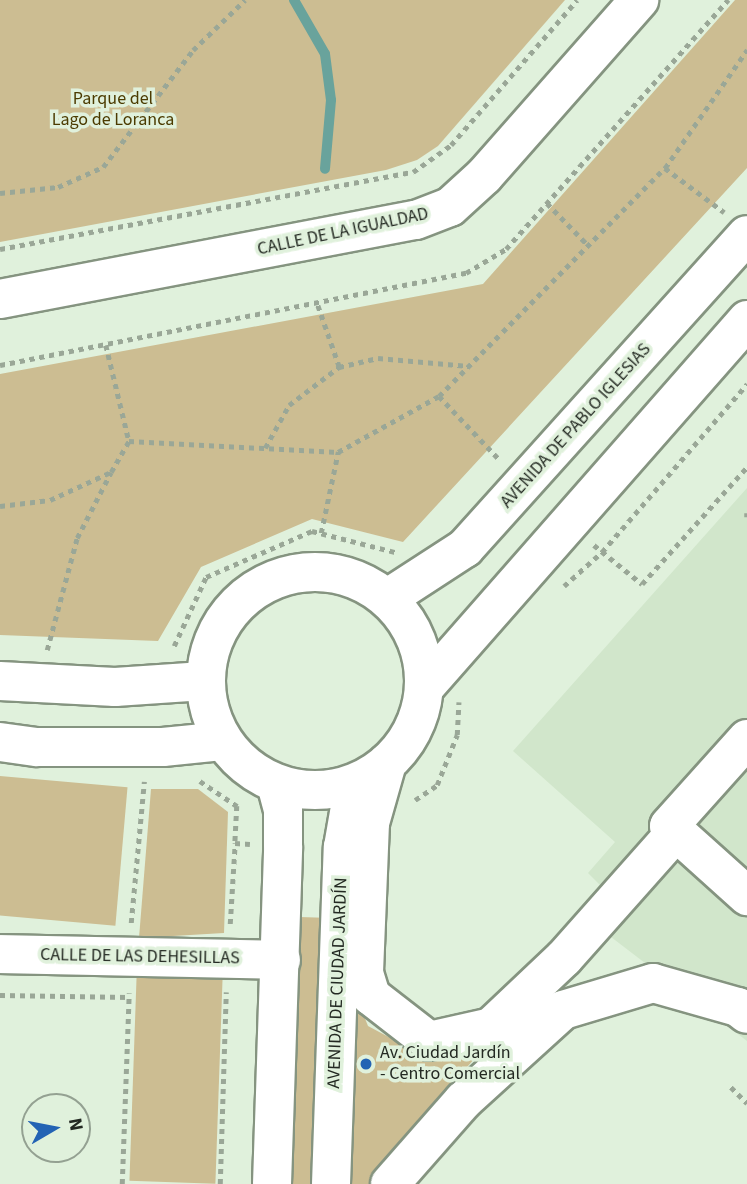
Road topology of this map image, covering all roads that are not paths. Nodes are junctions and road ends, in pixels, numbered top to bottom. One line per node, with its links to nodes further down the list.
1 (639, 0): 3 (main road, CALLE DE LA IGUALDAD)
2 (737, 224): 5 (main road, AVENIDA DE PABLO IGLESIAS)
3 (0, 299)
4 (747, 320): 8 (main road)
5 (388, 598): 7 (main road); 8 (main road)
6 (0, 681): 7 (main road)
7 (204, 681): 10 (main road)
8 (442, 690): 12 (main road)
9 (747, 738): 15 (main road)
10 (222, 741): 11 (main road); 13 (main road)
11 (0, 742)
12 (387, 763): 14 (main road); 18 (main road)
13 (276, 784): 14 (main road); 19 (main road)
14 (354, 784): 23 (main road, AVENIDA DE CIUDAD JARDÍN)
15 (673, 829): 16 (main road); 18 (main road)
16 (747, 897)
17 (0, 954): 19 (main road, CALLE DE LAS DEHESILLAS)
18 (564, 958): 21 (main road)
19 (281, 960): 22 (main road)
20 (747, 1014): 21 (main road)
21 (463, 1101): 24 (main road)
22 (272, 1184)
23 (331, 1184)
24 (390, 1184)

